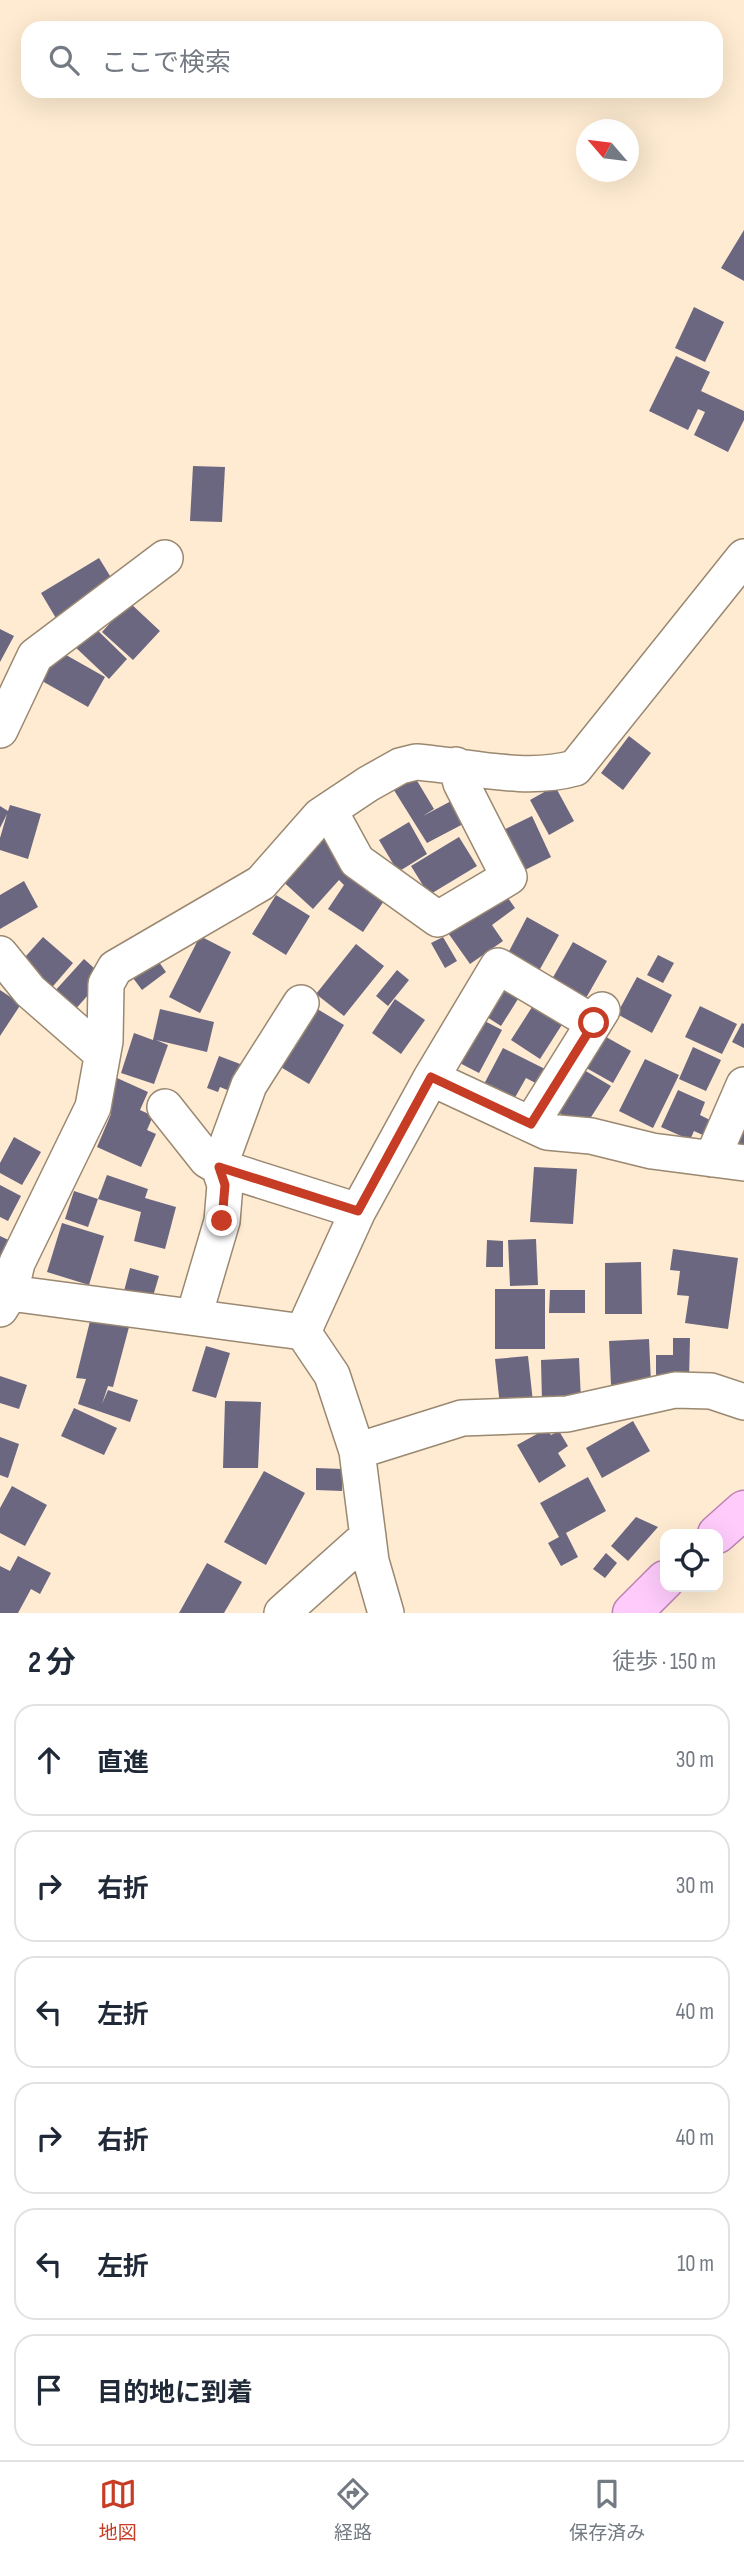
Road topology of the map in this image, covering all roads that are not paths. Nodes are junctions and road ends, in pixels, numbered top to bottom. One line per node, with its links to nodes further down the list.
1 (744, 557): 4 (street)
2 (165, 558): 3 (street)
3 (0, 730)
4 (456, 765): 5 (street); 5 (street)
5 (329, 810): 8 (street)
6 (0, 954): 8 (street)
7 (301, 1003): 14 (street)
8 (101, 1053): 16 (street)
9 (431, 1077): 12 (street); 12 (street); 15 (street)
10 (744, 1085): 13 (street)
11 (165, 1107): 14 (street)
12 (531, 1124): 13 (street)
13 (728, 1161)
14 (219, 1167): 15 (street); 17 (street)
15 (358, 1211): 18 (street)
16 (3, 1296): 17 (street)
17 (194, 1316): 18 (street)
18 (303, 1332): 20 (street)
19 (744, 1402): 20 (street)
20 (357, 1451): 23 (street)
21 (744, 1510): 22 (main road)
22 (722, 1529)
23 (368, 1536): 25 (street); 26 (street)
24 (660, 1585): 27 (main road)
25 (282, 1613)
26 (386, 1613)
27 (632, 1613)

